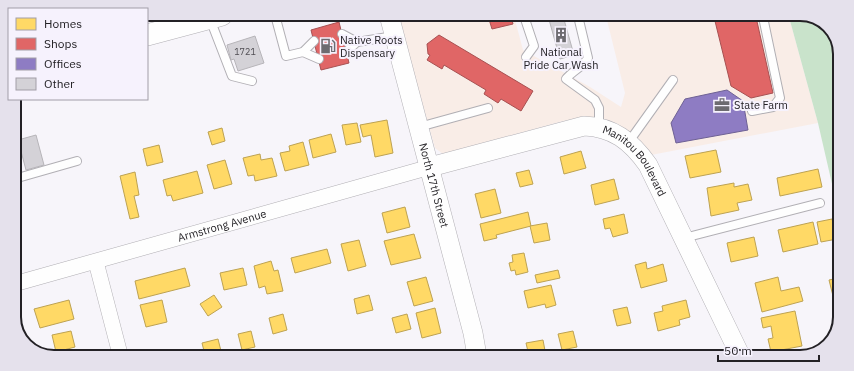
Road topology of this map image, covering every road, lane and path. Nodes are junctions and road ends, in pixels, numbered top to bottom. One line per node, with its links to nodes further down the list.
1 (188, 21): 8 (main road)
2 (217, 21): 18 (lane)
3 (277, 21): 13 (lane)
4 (390, 21): 10 (street, North 17th Street)
5 (526, 21): 15 (lane)
6 (579, 21): 21 (lane)
7 (764, 21): 20 (lane)
8 (155, 27)
9 (342, 34): 12 (lane)
10 (394, 36): 12 (lane); 22 (street, North 17th Street)
11 (314, 42): 13 (lane)
12 (357, 42): 14 (lane)
13 (302, 52): 16 (lane)
14 (346, 52)
15 (526, 57)
16 (319, 59)
17 (673, 80): 23 (lane)
18 (252, 81)
19 (488, 108): 22 (lane)
20 (752, 112)
21 (599, 127): 23 (street, Manitou Boulevard); 25 (street, Manitou Boulevard)
22 (419, 128): 25 (street, North 17th Street)
23 (628, 143): 28 (street, Manitou Boulevard)
24 (77, 162): 26 (lane)
25 (430, 167): 29 (street, Armstrong Avenue); 32 (street, North 17th Street)
26 (21, 178)
27 (820, 203): 28 (lane)
28 (683, 238): 33 (street, Manitou Boulevard)
29 (96, 262): 30 (street, Armstrong Avenue); 31 (street)
30 (21, 282)
31 (119, 350)
32 (476, 350)
33 (738, 350)

